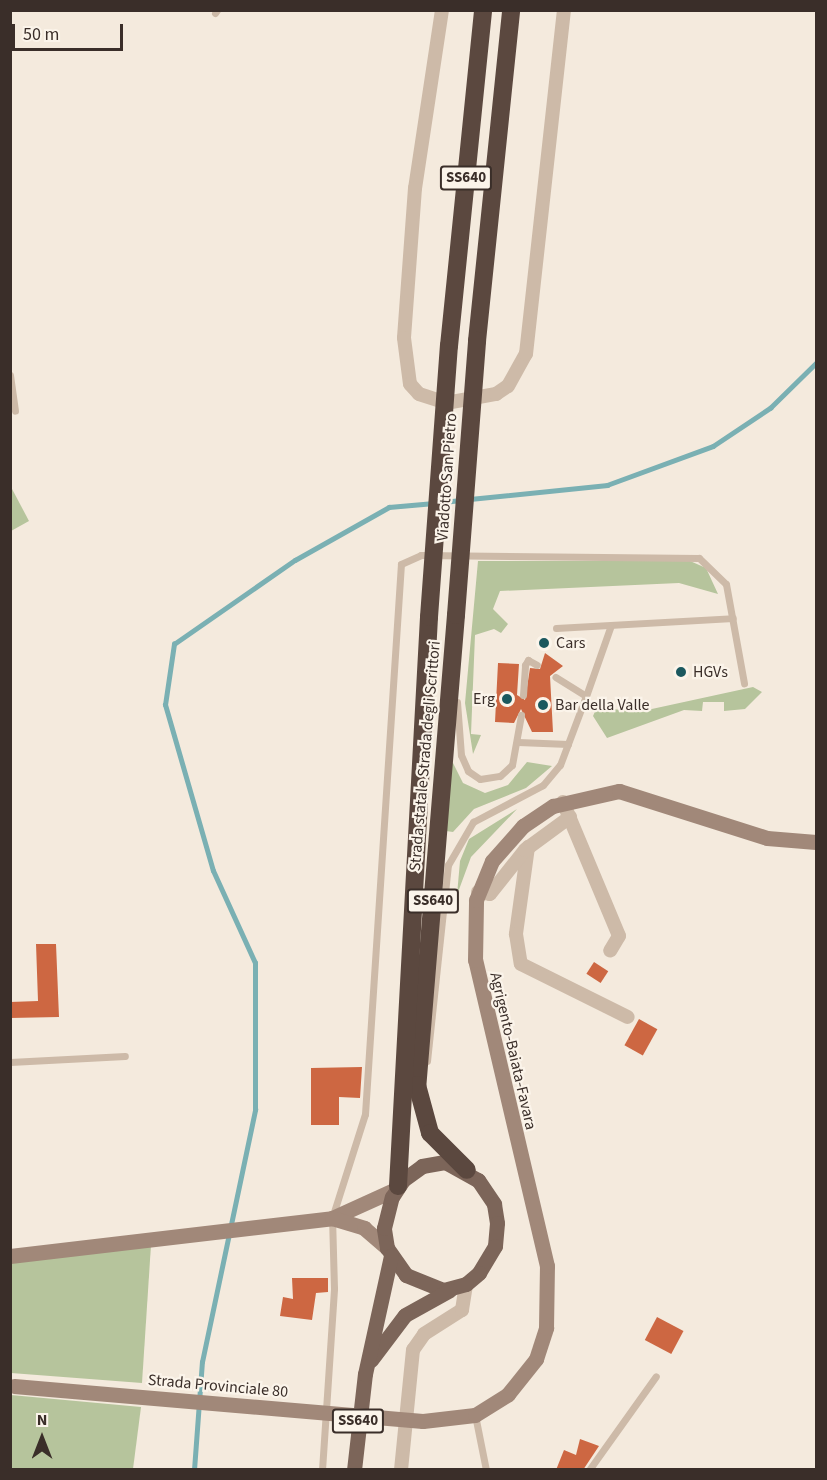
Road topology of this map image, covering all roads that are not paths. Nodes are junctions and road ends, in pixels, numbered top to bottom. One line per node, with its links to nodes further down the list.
1 (442, 10): 4 (street)
2 (482, 10): 8 (highway, Viadotto San Pietro / SS640, bridge)
3 (511, 10): 7 (highway, Viadotto San Pietro / SS640, bridge)
4 (564, 10)
5 (10, 375): 6 (lane)
6 (15, 411)
7 (456, 615): 18 (lane); 29 (highway, Strada statale Strada degli Scrittori / SS640)
8 (429, 617): 31 (highway, Strada statale Strada degli Scrittori / SS640)
9 (733, 618): 10 (lane); 14 (lane); 32 (lane)
10 (611, 625): 11 (lane); 16 (lane)
11 (556, 628)
12 (537, 665): 15 (lane)
13 (556, 677): 16 (lane)
14 (744, 683)
15 (523, 695)
16 (586, 696): 19 (lane)
17 (520, 715): 18 (lane)
18 (518, 742): 19 (lane)
19 (568, 744): 29 (lane)
20 (563, 802): 21 (street); 22 (street, Agrigento-Baiata-Favara); 24 (street, Agrigento-Baiata-Favara)
21 (570, 817): 23 (street); 25 (street)
22 (816, 844)
23 (528, 847): 24 (street); 26 (street)
24 (478, 892): 39 (street, Agrigento-Baiata-Favara)
25 (610, 951)
26 (628, 1017)
27 (125, 1056): 28 (lane)
28 (10, 1062)
29 (417, 1085): 30 (highway, Strada statale Strada degli Scrittori / SS640)
30 (467, 1170): 31 (main road); 35 (main road)
31 (397, 1188): 32 (street); 33 (main road)
32 (332, 1218): 33 (street); 34 (street); 41 (lane)
33 (389, 1252): 35 (main road); 36 (main road)
34 (10, 1256)
35 (462, 1285): 36 (main road); 43 (street)
36 (365, 1374): 42 (main road, SS640)
37 (656, 1376): 45 (lane)
38 (12, 1386): 40 (street, Strada Provinciale 80, bridge)
39 (475, 1415): 40 (street, Agrigento-Baiata-Favara); 44 (lane)
40 (423, 1421)
41 (322, 1470)
42 (354, 1470)
43 (401, 1470)
44 (486, 1470)
45 (589, 1470)

